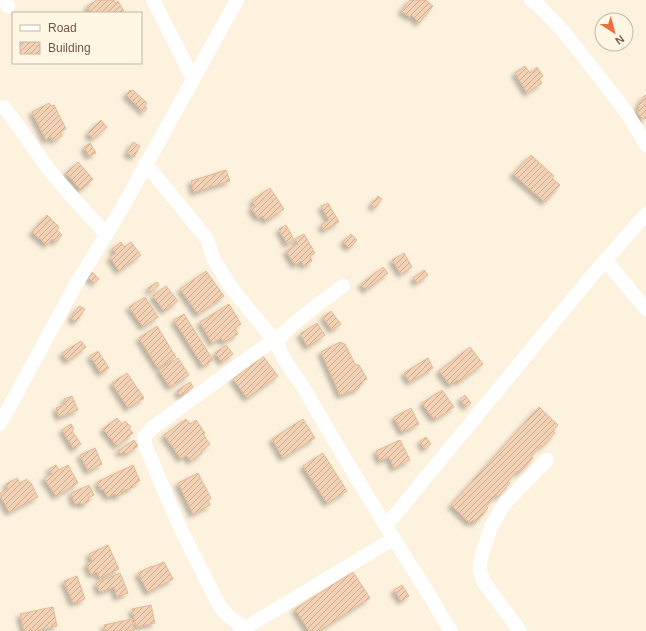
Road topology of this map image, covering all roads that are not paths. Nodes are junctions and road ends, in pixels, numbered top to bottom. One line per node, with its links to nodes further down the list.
1 (153, 0): 4 (street)
2 (237, 0): 4 (street)
3 (531, 0): 6 (street)
4 (193, 79): 7 (street)
5 (0, 108): 11 (street)
6 (646, 145)
7 (146, 164): 8 (street); 9 (street)
8 (160, 181): 9 (street); 15 (street)
9 (136, 182): 11 (street)
10 (646, 214): 12 (street)
11 (106, 234): 16 (street)
12 (605, 260): 14 (street); 18 (street)
13 (343, 286): 15 (street)
14 (646, 309)
15 (278, 340): 18 (street); 20 (street)
16 (0, 424)
17 (547, 460): 22 (street)
18 (386, 526): 19 (street)
19 (393, 539): 20 (street); 21 (street)
20 (248, 628)
21 (451, 631)
22 (520, 631)

